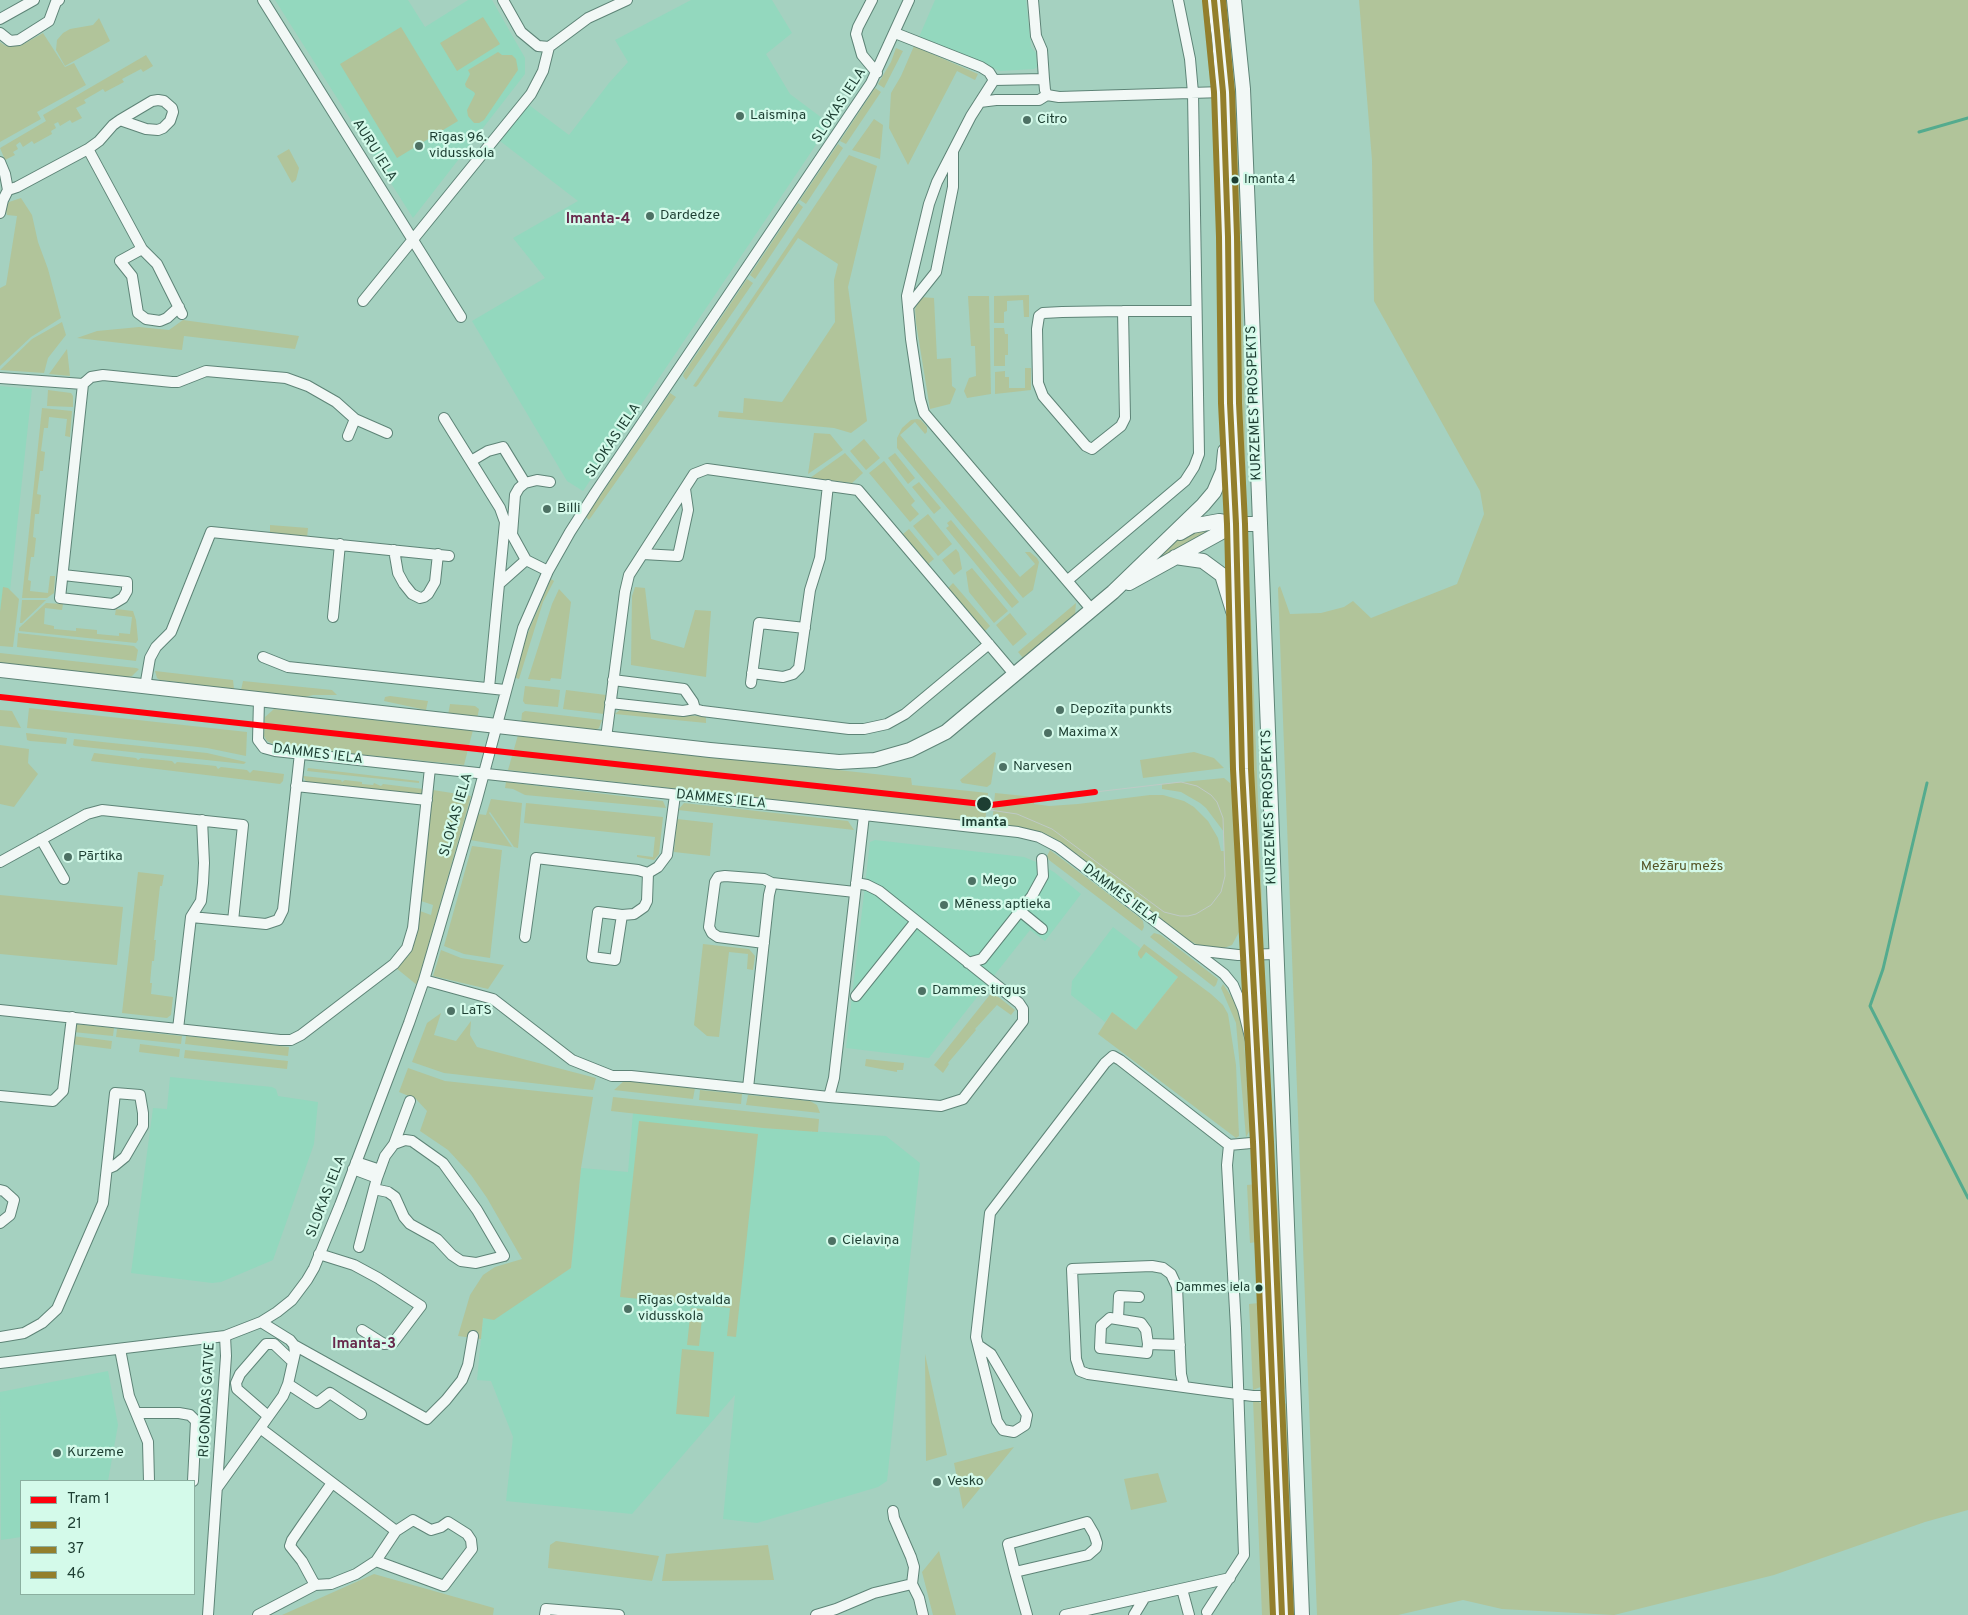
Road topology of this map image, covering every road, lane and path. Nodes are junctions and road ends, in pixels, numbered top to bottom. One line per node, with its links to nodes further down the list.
1 (34, 0): 12 (street)
2 (263, 0): 29 (street, AURU IELA)
3 (503, 0): 15 (street)
4 (627, 0): 15 (street)
5 (872, 0): 16 (street)
6 (910, 0): 14 (street, SLOKAS IELA)
7 (1033, 0): 17 (street)
8 (1178, 0): 20 (street)
9 (1214, 0): 19 (main road, KURZEMES PROSPEKTS)
10 (1234, 0): 50 (main road, KURZEMES PROSPEKTS)
11 (56, 1): 13 (street)
12 (0, 19)
13 (0, 33)
14 (895, 33): 16 (street, SLOKAS IELA); 18 (street)
15 (550, 47): 29 (street)
16 (877, 73): 60 (street, SLOKAS IELA)
17 (1044, 79): 18 (street); 21 (street)
18 (994, 80): 22 (street)
19 (1223, 92): 20 (street); 38 (main road, KURZEMES PROSPEKTS)
20 (1193, 93): 21 (street); 34 (street)
21 (1048, 95): 22 (street)
22 (980, 102): 25 (street)
23 (120, 120): 23 (street); 24 (street)
24 (88, 148): 27 (street); 30 (street)
25 (953, 150): 32 (street); 32 (street)
26 (0, 162): 27 (street)
27 (8, 190): 28 (street)
28 (0, 213)
29 (413, 240): 31 (street); 35 (street, AURU IELA)
30 (142, 249): 30 (street)
31 (363, 301)
32 (908, 307): 62 (street)
33 (1123, 311): 33 (street); 34 (street)
34 (1196, 311): 62 (street)
35 (461, 317)
36 (0, 378): 37 (street)
37 (83, 384): 40 (street); 61 (street)
38 (1230, 403): 49 (main road, KURZEMES PROSPEKTS); 52 (main road)
39 (444, 418): 43 (street)
40 (355, 419): 41 (street); 42 (street)
41 (387, 433)
42 (348, 436)
43 (471, 461): 45 (street); 48 (street)
44 (550, 482): 45 (street)
45 (525, 483): 51 (street)
46 (828, 485): 47 (street); 68 (street); 69 (street)
47 (684, 489): 56 (street); 56 (street)
48 (505, 522): 51 (street); 63 (street)
49 (1236, 524): 50 (main road); 52 (main road); 58 (main road); 67 (main road, KURZEMES PROSPEKTS)
50 (1260, 524): 106 (main road, KURZEMES PROSPEKTS)
51 (512, 534): 59 (street)
52 (1167, 540): 64 (main road)
53 (340, 544): 54 (street); 66 (street); 74 (street)
54 (394, 550): 55 (street); 55 (street)
55 (438, 554): 57 (street)
56 (642, 554): 73 (street)
57 (449, 556)
58 (1175, 557): 64 (main road); 67 (main road)
59 (526, 560): 60 (street); 63 (street)
60 (548, 571): 76 (street, SLOKAS IELA)
61 (62, 574): 61 (street)
62 (1068, 580): 65 (street)
63 (499, 584): 75 (street)
64 (1113, 592): 65 (main road)
65 (1092, 610): 72 (main road)
66 (332, 617)
67 (1238, 626): 107 (main road, KURZEMES PROSPEKTS)
68 (805, 628): 68 (street)
69 (989, 644): 72 (street); 79 (street)
70 (263, 657): 75 (street)
71 (0, 670): 74 (main road)
72 (1015, 675): 81 (main road)
73 (613, 680): 78 (street); 79 (street)
74 (145, 687): 77 (main road)
75 (489, 688): 76 (street)
76 (505, 690): 80 (street, SLOKAS IELA)
77 (259, 700): 80 (main road); 82 (street, DAMMES IELA)
78 (610, 703): 79 (street); 81 (street)
79 (695, 709)
80 (496, 725): 81 (main road); 84 (street, SLOKAS IELA)
81 (606, 738)
82 (300, 753): 83 (street, DAMMES IELA); 85 (street)
83 (430, 768): 84 (street, DAMMES IELA); 87 (street)
84 (483, 774): 86 (street, DAMMES IELA); 109 (street, SLOKAS IELA)
85 (296, 786): 87 (street); 100 (street)
86 (675, 795): 88 (street, DAMMES IELA); 93 (street)
87 (426, 800): 113 (street)
88 (864, 815): 96 (street); 105 (street, DAMMES IELA)
89 (202, 820): 90 (street); 99 (street); 100 (street)
90 (41, 839): 92 (street); 94 (street)
91 (1042, 859): 97 (street)
92 (0, 862)
93 (648, 873): 98 (street); 103 (street)
94 (64, 879)
95 (772, 883): 96 (street); 104 (street); 104 (street)
96 (856, 888): 101 (street); 117 (street)
97 (1020, 911): 102 (street); 108 (street)
98 (622, 915): 98 (street)
99 (191, 917): 100 (street); 113 (street)
100 (233, 921)
101 (916, 921): 108 (street); 110 (street)
102 (1042, 929)
103 (525, 937)
104 (764, 943): 115 (street)
105 (1192, 949): 107 (street, DAMMES IELA); 114 (street, DAMMES IELA)
106 (1276, 954): 107 (street, DAMMES IELA); 148 (main road, KURZEMES PROSPEKTS)
107 (1252, 955): 114 (main road, KURZEMES PROSPEKTS)
108 (968, 963): 117 (street)
109 (424, 980): 115 (street); 122 (street, SLOKAS IELA)
110 (856, 996)
111 (0, 1010): 112 (street)
112 (72, 1017): 113 (street); 116 (street)
113 (178, 1029)
114 (1257, 1063): 119 (main road, KURZEMES PROSPEKTS)
115 (748, 1088): 117 (street)
116 (0, 1096)
117 (829, 1097)
118 (410, 1101): 120 (street)
119 (1262, 1142): 121 (street); 147 (main road, KURZEMES PROSPEKTS)
120 (394, 1144): 124 (street); 125 (street)
121 (1229, 1145): 139 (street); 146 (street)
122 (354, 1165): 124 (street); 129 (street, SLOKAS IELA)
123 (107, 1169): 123 (street); 136 (street)
124 (378, 1174): 125 (street)
125 (374, 1189): 128 (street)
126 (0, 1190): 127 (street)
127 (0, 1223)
128 (359, 1247)
129 (320, 1254): 132 (street, SLOKAS IELA); 133 (street)
130 (1140, 1297): 131 (street)
131 (1118, 1319): 137 (street); 137 (street)
132 (261, 1322): 134 (street, SLOKAS IELA); 138 (street)
133 (362, 1330)
134 (225, 1336): 141 (street, SLOKAS IELA); 156 (street, RIGONDAS GATVE)
135 (473, 1336): 138 (street)
136 (0, 1338)
137 (1148, 1344): 140 (street)
138 (294, 1345): 142 (street)
139 (978, 1345): 139 (street)
140 (1180, 1345): 145 (street); 145 (street)
141 (120, 1349): 143 (street, SLOKAS IELA); 149 (street)
142 (292, 1362): 144 (street); 151 (street)
143 (0, 1363)
144 (288, 1384): 150 (street); 151 (street)
145 (1184, 1386): 146 (street)
146 (1238, 1394): 147 (street); 161 (street)
147 (1272, 1396): 148 (main road); 178 (main road, KURZEMES PROSPEKTS)
148 (1293, 1396): 179 (main road, KURZEMES PROSPEKTS)
149 (137, 1412): 153 (street); 154 (street)
150 (361, 1414)
151 (268, 1416): 152 (street)
152 (260, 1428): 155 (street); 156 (street)
153 (149, 1480)
154 (193, 1480)
155 (332, 1484): 158 (street); 163 (street)
156 (216, 1489): 168 (street, RIGONDAS GATVE)
157 (893, 1511): 162 (street)
158 (396, 1531): 159 (street); 159 (street)
159 (376, 1561): 163 (street)
160 (1015, 1572): 160 (street); 174 (street)
161 (1230, 1578): 164 (street); 166 (street)
162 (912, 1584): 172 (street); 173 (street)
163 (315, 1585): 169 (street)
164 (1182, 1589): 165 (street); 177 (street)
165 (1145, 1597): 175 (street); 176 (street)
166 (1207, 1612)
167 (584, 1613): 170 (street); 171 (street)
168 (208, 1615)
169 (258, 1615)
170 (546, 1615)
171 (619, 1615)
172 (816, 1615)
173 (923, 1615)
174 (1027, 1615)
175 (1065, 1615)
176 (1134, 1615)
177 (1189, 1615)
178 (1282, 1615)
179 (1302, 1615)

